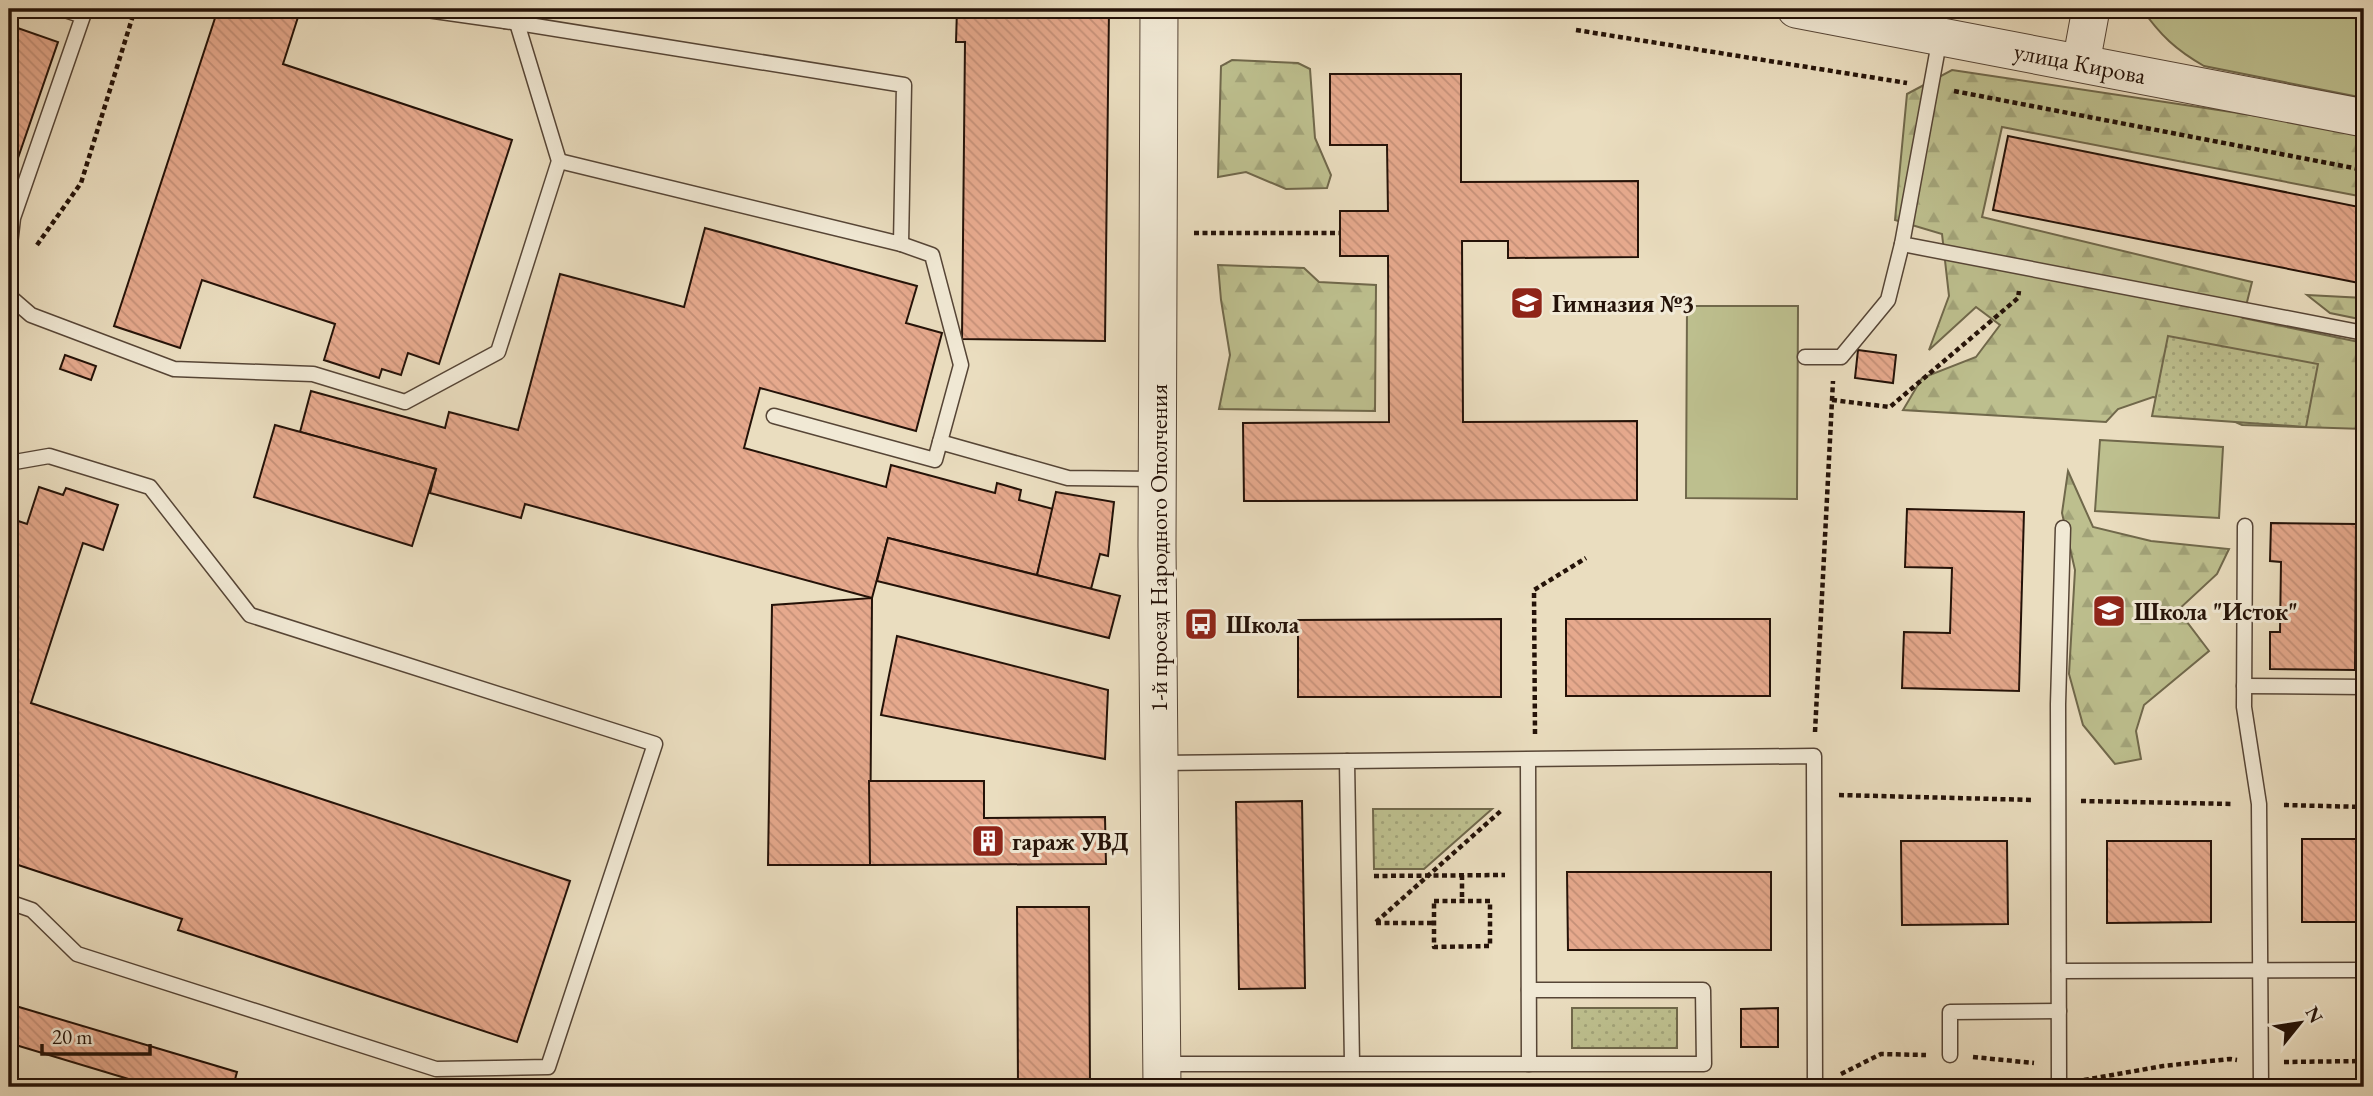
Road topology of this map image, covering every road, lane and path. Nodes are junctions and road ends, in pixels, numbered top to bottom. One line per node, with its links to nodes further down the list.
1 (62, 9): 17 (lane)
2 (135, 9): 22 (path)
3 (420, 9): 8 (lane)
4 (1159, 9): 33 (street, 1-й проезд Народного Ополчения)
5 (1796, 9): 11 (street, улица Кирова)
6 (2091, 9): 12 (street)
7 (2357, 9): 9 (path)
8 (510, 17): 15 (lane); 20 (lane)
9 (2364, 17)
10 (1576, 30): 13 (path)
11 (1940, 35): 12 (street, улица Кирова); 13 (lane)
12 (2081, 63): 14 (street, улица Кирова)
13 (1931, 87): 16 (path); 21 (lane)
14 (2364, 118)
15 (559, 161): 20 (lane); 25 (lane)
16 (2364, 170)
17 (11, 217): 23 (lane)
18 (1193, 233): 19 (path)
19 (1340, 233)
20 (901, 244): 31 (lane)
21 (1902, 244): 24 (lane); 28 (lane)
22 (33, 251)
23 (9, 253)
24 (2024, 267): 26 (lane); 29 (path)
25 (9, 296)
26 (2364, 333)
27 (1805, 357): 28 (lane)
28 (1840, 357): 29 (path)
29 (1832, 400): 39 (path)
30 (774, 416): 31 (lane)
31 (940, 442): 33 (lane)
32 (9, 463): 53 (lane)
33 (1157, 479): 42 (street, 1-й проезд Народного Ополчения)
34 (2245, 526): 37 (lane)
35 (2063, 528): 45 (lane)
36 (1586, 558): 40 (path)
37 (2245, 686): 38 (lane); 46 (lane)
38 (2364, 687)
39 (1814, 755): 40 (lane); 44 (lane)
40 (1531, 760): 41 (lane); 43 (lane)
41 (1347, 761): 42 (lane); 51 (lane)
42 (1159, 763): 65 (street, 1-й проезд Народного Ополчения)
43 (1528, 787): 48 (path); 50 (lane)
44 (1814, 795): 45 (path); 67 (lane)
45 (2058, 800): 46 (path); 59 (lane)
46 (2259, 804): 47 (path); 57 (lane)
47 (2364, 807)
48 (1429, 875): 49 (path); 51 (path); 54 (path)
49 (1462, 875): 50 (path); 52 (path)
50 (1528, 875): 60 (lane)
51 (1349, 876): 56 (lane)
52 (1462, 901): 55 (path); 55 (path)
53 (9, 902)
54 (1375, 923): 55 (path); 56 (path)
55 (1434, 923)
56 (1349, 946): 63 (lane)
57 (2260, 970): 58 (lane); 59 (lane); 70 (lane)
58 (2364, 970)
59 (2060, 971): 61 (lane)
60 (1529, 990): 64 (lane); 64 (lane)
61 (2059, 1011): 62 (lane); 68 (lane)
62 (1950, 1055)
63 (1352, 1063): 64 (lane); 65 (lane)
64 (1529, 1064)
65 (1162, 1076)
66 (2086, 1081): 69 (path)
67 (1815, 1087)
68 (2059, 1087)
69 (2093, 1087)
70 (2261, 1087)

